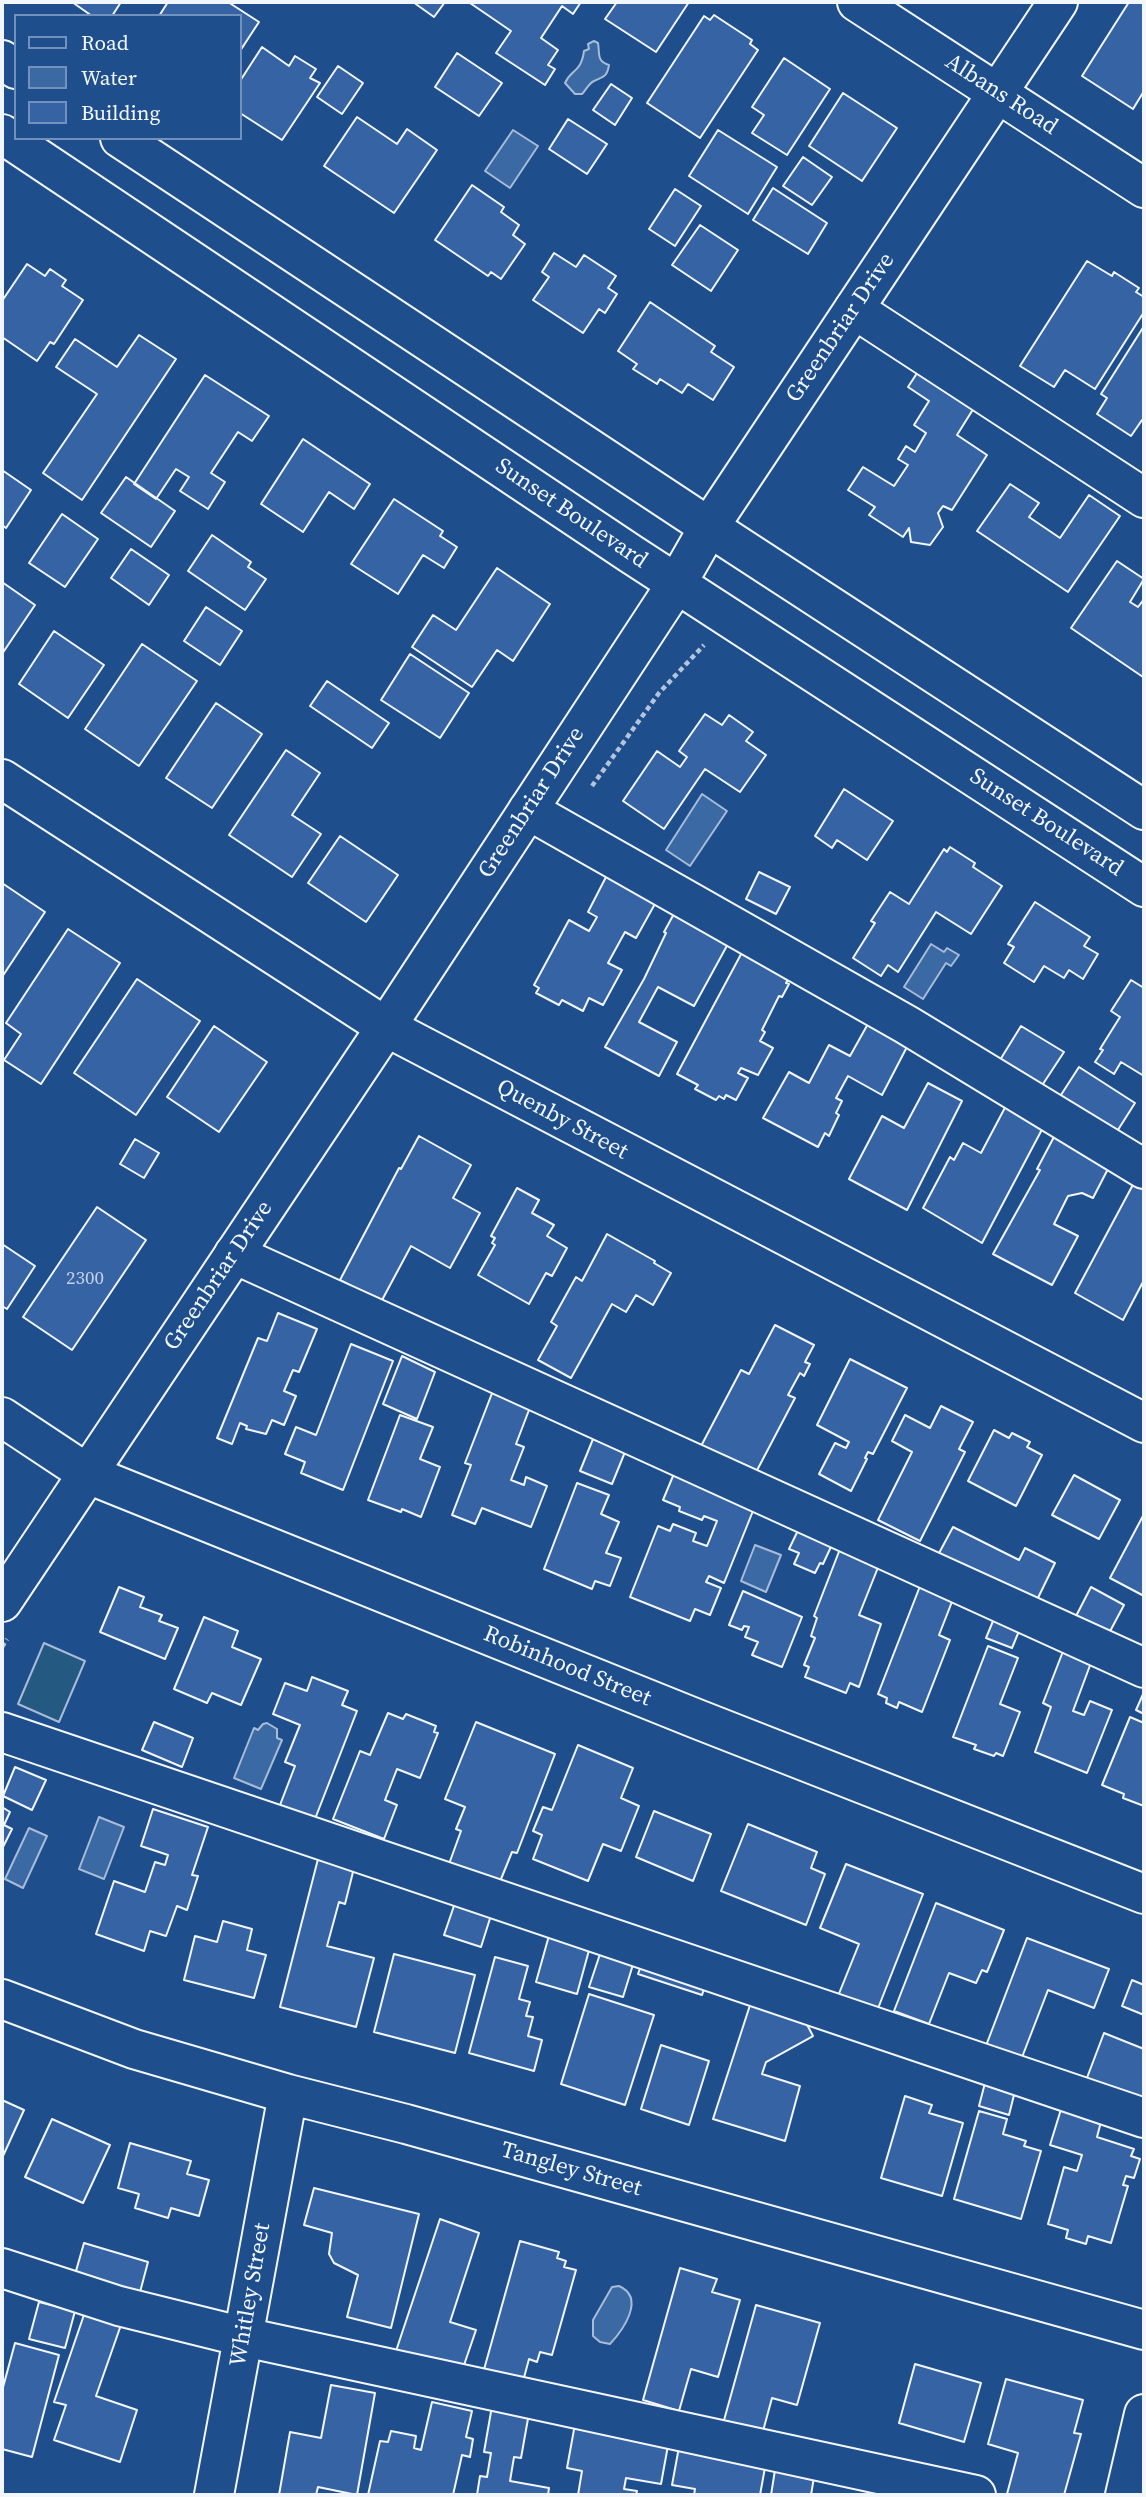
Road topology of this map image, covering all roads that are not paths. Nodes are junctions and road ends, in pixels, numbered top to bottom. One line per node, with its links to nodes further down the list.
1 (857, 2): 3 (street, Albans Road)
2 (1058, 2): 3 (street, Greenbriar Drive)
3 (998, 93): 6 (street, Albans Road); 7 (street, Greenbriar Drive)
4 (2, 134): 10 (street, Sunset Boulevard)
5 (124, 140): 9 (street)
6 (1144, 188)
7 (854, 309): 8 (street); 9 (street, Greenbriar Drive)
8 (1144, 498)
9 (709, 527): 10 (street, Greenbriar Drive); 13 (street)
10 (677, 583): 12 (street, Greenbriar Drive); 14 (street, Sunset Boulevard)
11 (2, 779): 15 (street, Quenby Street)
12 (528, 810): 15 (street, Greenbriar Drive); 16 (street)
13 (1144, 810)
14 (1144, 887)
15 (386, 1027): 17 (street, Greenbriar Drive); 19 (street, Quenby Street)
16 (1144, 1169)
17 (234, 1254): 20 (street, Greenbriar Drive); 22 (street)
18 (2, 1417): 20 (street, Robinhood Street)
19 (1144, 1423)
20 (88, 1474): 21 (street, Greenbriar Drive); 24 (street, Robinhood Street)
21 (2, 1602)
22 (1144, 1668)
23 (2, 1732): 27 (street)
24 (1144, 1894)
25 (2, 1999): 26 (street, Tangley Street)
26 (288, 2094): 29 (street, Tangley Street); 30 (street, Whitley Street)
27 (1144, 2118)
28 (2, 2268): 30 (street)
29 (1144, 2330)
30 (244, 2337): 33 (street, Whitley Street); 34 (street)
31 (1144, 2414): 32 (street)
32 (1133, 2481)
33 (214, 2495)
34 (976, 2495)

